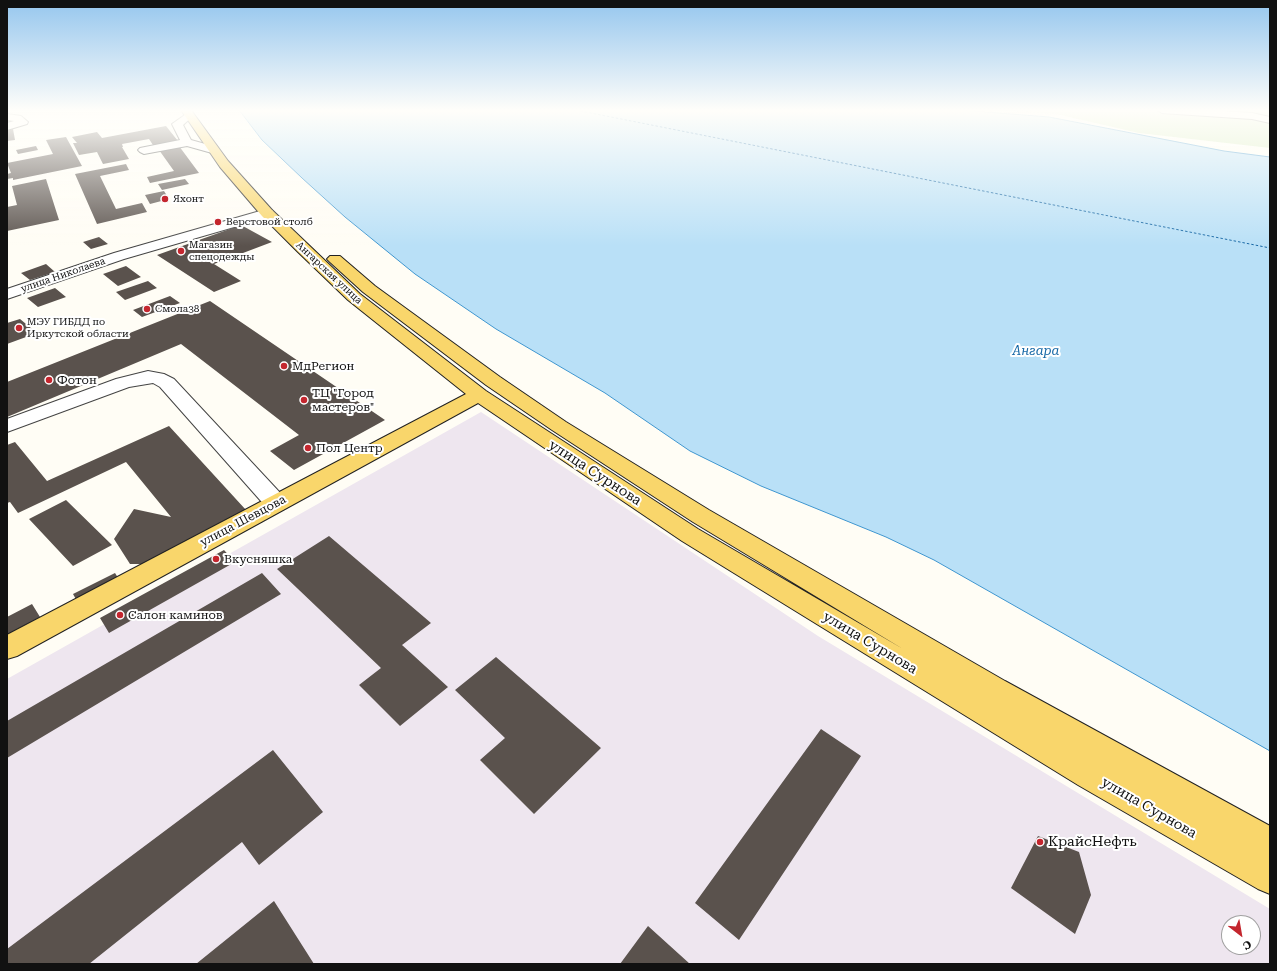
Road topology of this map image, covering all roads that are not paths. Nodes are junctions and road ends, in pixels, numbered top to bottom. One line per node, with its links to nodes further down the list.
1 (217, 155): 3 (main road, Ангарская улица)
2 (231, 155): 5 (main road, Ангарская улица)
3 (267, 213): 4 (street, улица Николаева); 5 (main road, Ангарская улица)
4 (7, 294)
5 (486, 388): 7 (main road, улица Шевцова); 9 (main road, улица Сурнова); 10 (main road, улица Сурнова)
6 (7, 426): 7 (street)
7 (276, 503): 8 (main road, улица Шевцова)
8 (7, 648)
9 (1270, 844)
10 (1270, 877)

